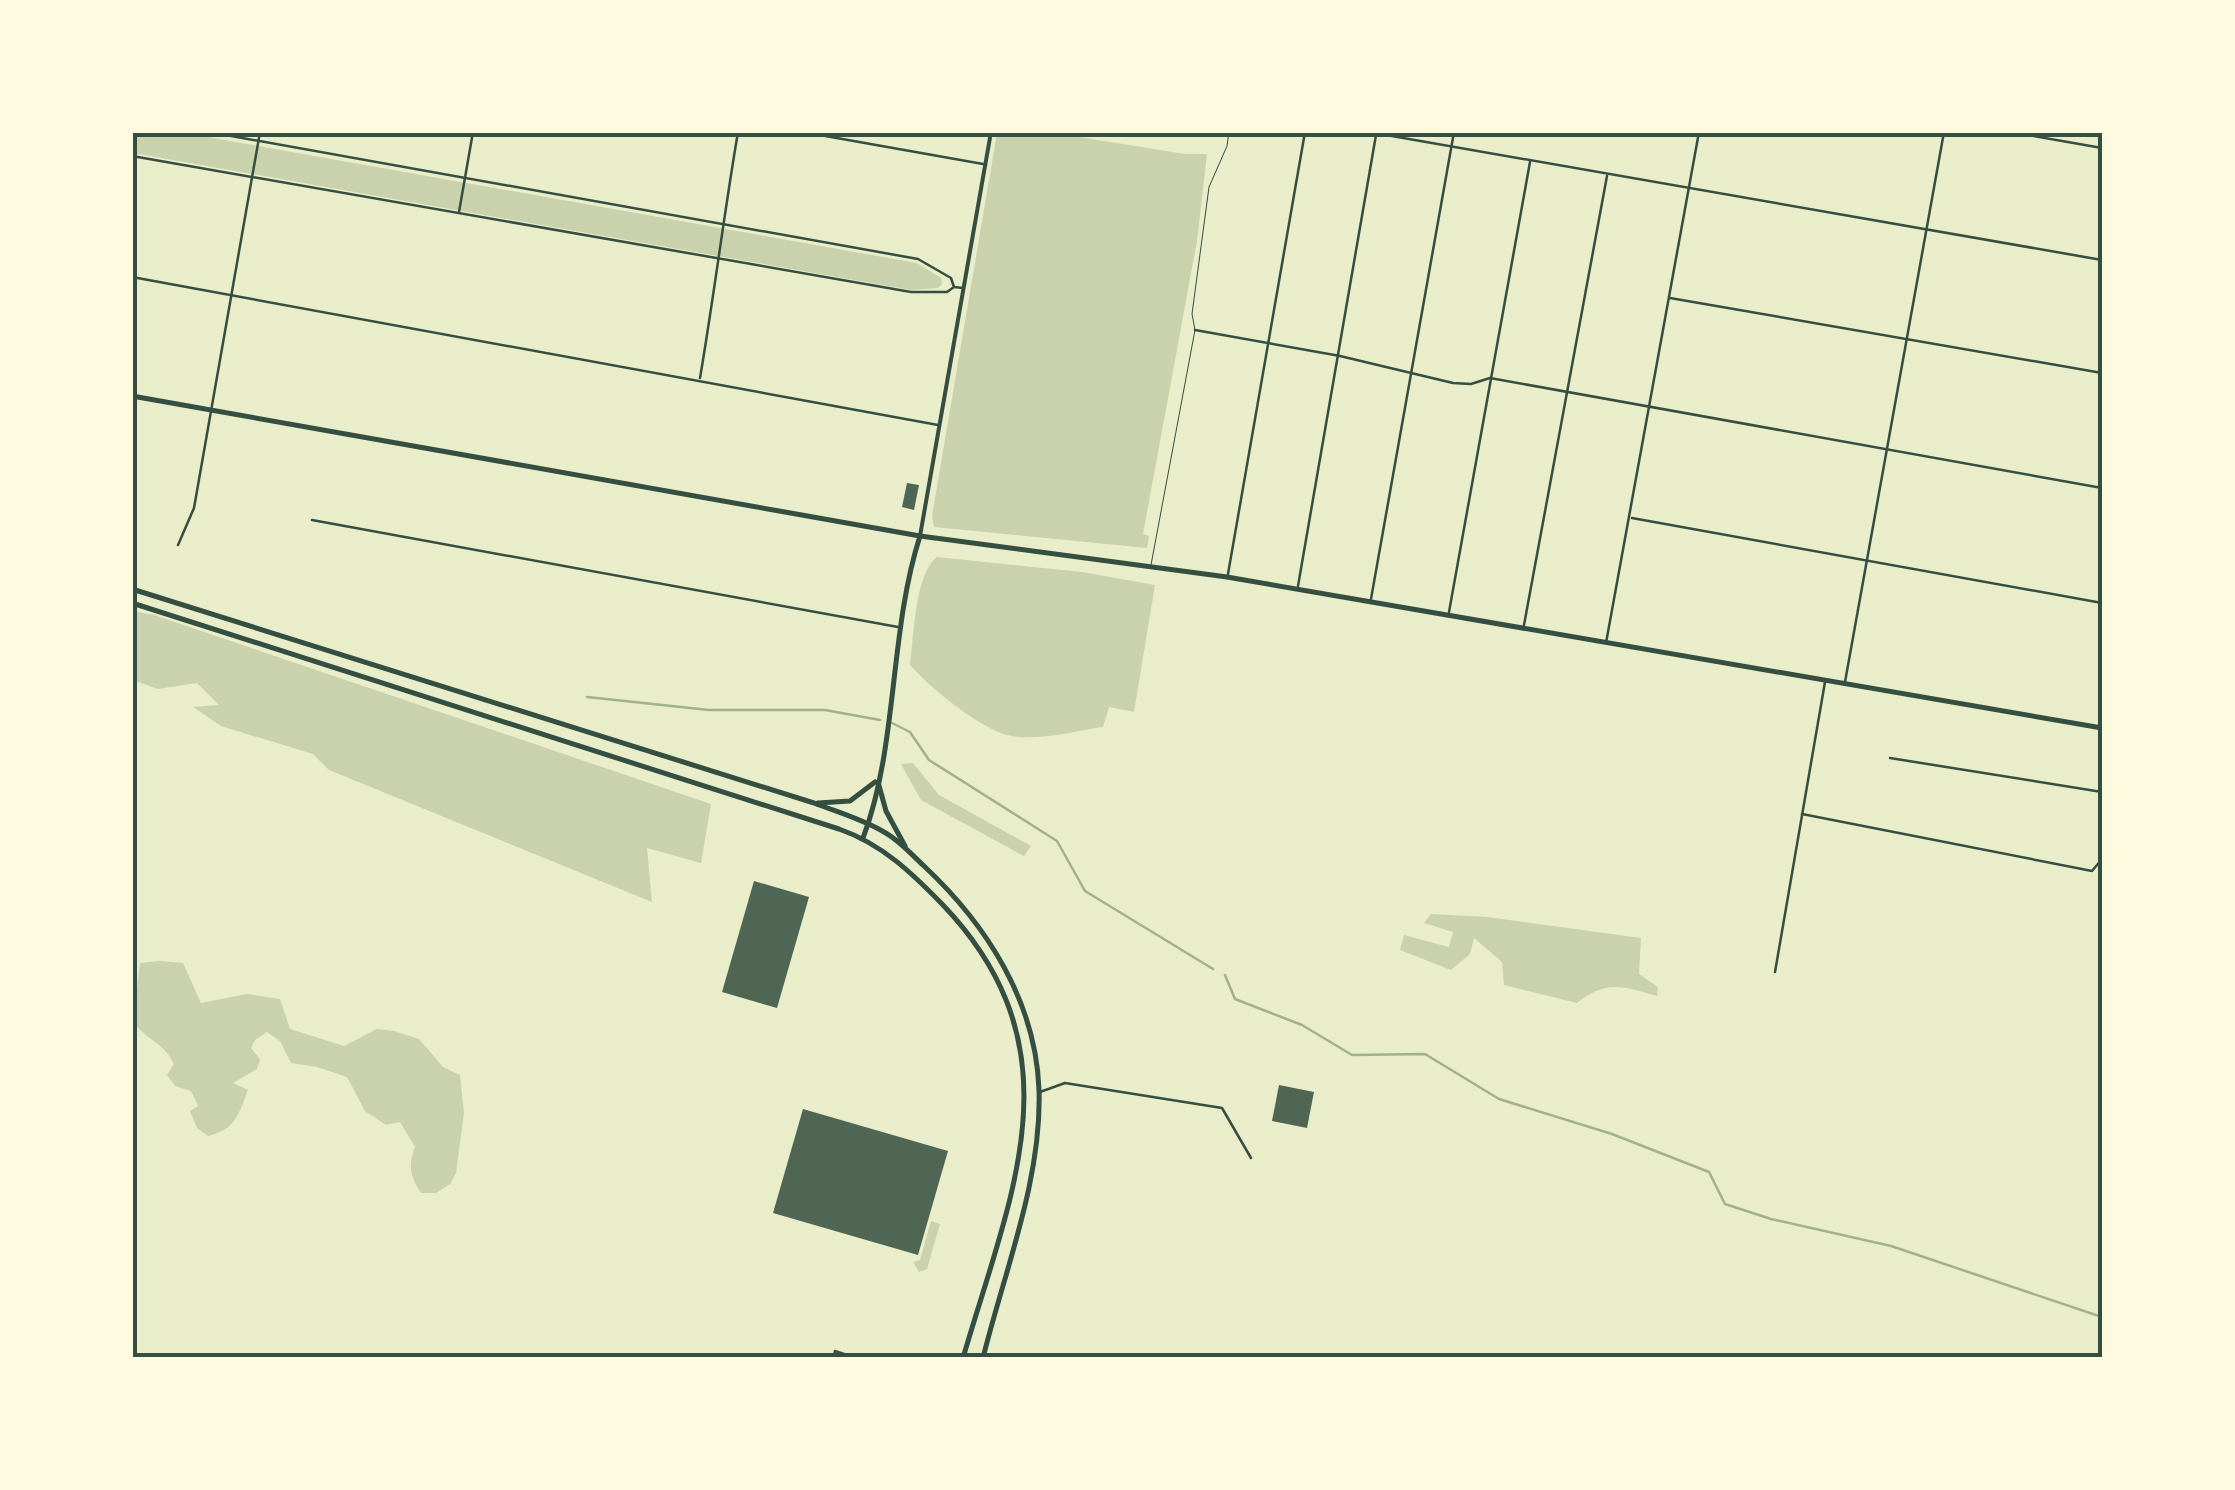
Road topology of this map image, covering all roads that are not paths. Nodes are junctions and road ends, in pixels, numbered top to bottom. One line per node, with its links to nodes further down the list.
1 (209, 132): 15 (street)
2 (260, 132): 15 (street)
3 (473, 132): 23 (street)
4 (738, 132): 26 (street)
5 (803, 132): 20 (street)
6 (991, 132): 20 (street)
7 (1229, 132): 35 (lane)
8 (1305, 132): 37 (street)
9 (1369, 132): 14 (street)
10 (1454, 132): 16 (street)
11 (1699, 132): 24 (street)
12 (1944, 132): 27 (street)
13 (2011, 132): 17 (street)
14 (1376, 134): 16 (street); 38 (street)
15 (259, 141): 22 (street); 23 (street)
16 (1452, 148): 19 (street); 39 (street)
17 (2102, 148)
18 (132, 156): 22 (street)
19 (1530, 161): 21 (street); 41 (street)
20 (985, 164): 32 (street)
21 (1608, 174): 24 (street); 43 (street)
22 (252, 177): 25 (street); 33 (street)
23 (465, 178): 25 (street); 26 (street)
24 (1689, 188): 27 (street); 34 (street)
25 (458, 213): 28 (street)
26 (722, 224): 28 (street); 31 (street)
27 (1926, 230): 29 (street); 36 (street)
28 (721, 259): 31 (street); 42 (street)
29 (2102, 260)
30 (132, 277): 33 (street)
31 (954, 287): 32 (street)
32 (964, 288): 47 (street)
33 (232, 295): 42 (street); 46 (street)
34 (1669, 298): 36 (street); 45 (street)
35 (1195, 330): 37 (street); 55 (lane)
36 (1907, 339): 40 (street); 48 (street)
37 (1268, 342): 38 (street); 56 (street)
38 (1340, 356): 39 (street); 58 (street)
39 (1412, 372): 41 (street); 59 (street)
40 (2102, 373)
41 (1490, 378): 43 (street); 62 (street)
42 (699, 380): 47 (street)
43 (1568, 392): 45 (street); 64 (street)
44 (132, 396): 46 (main road)
45 (1648, 406): 48 (street); 50 (street)
46 (212, 410): 52 (main road); 53 (street)
47 (939, 425): 52 (street)
48 (1887, 449): 49 (street); 54 (street)
49 (2102, 488)
50 (1629, 518): 54 (street); 65 (street)
51 (312, 520): 63 (street)
52 (920, 536): 55 (main road); 63 (main road)
53 (178, 545)
54 (1866, 562): 60 (street); 67 (street)
55 (1151, 565): 56 (main road)
56 (1227, 577): 58 (main road)
57 (132, 589): 72 (main road)
58 (1297, 589): 59 (main road)
59 (1370, 602): 62 (main road)
60 (2102, 602)
61 (132, 603): 75 (main road)
62 (1449, 615): 64 (main road)
63 (899, 627): 70 (main road)
64 (1524, 630): 65 (main road)
65 (1606, 643): 66 (main road)
66 (1826, 680): 67 (main road); 73 (street)
67 (1844, 683): 68 (main road)
68 (2102, 728)
69 (1890, 758): 71 (street)
70 (877, 780): 72 (main road); 74 (main road); 76 (main road)
71 (2102, 792)
72 (814, 803): 74 (main road)
73 (1802, 814): 77 (street); 80 (street)
74 (868, 824): 75 (main road); 76 (main road)
75 (863, 838): 79 (main road)
76 (907, 850): 78 (main road)
77 (2102, 859)
78 (953, 893): 79 (main road); 81 (main road)
79 (942, 904): 85 (main road)
80 (1775, 972)
81 (1039, 1093): 82 (street); 86 (main road)
82 (1250, 1158)
83 (833, 1358): 84 (street)
84 (856, 1358)
85 (963, 1358)
86 (984, 1358)

